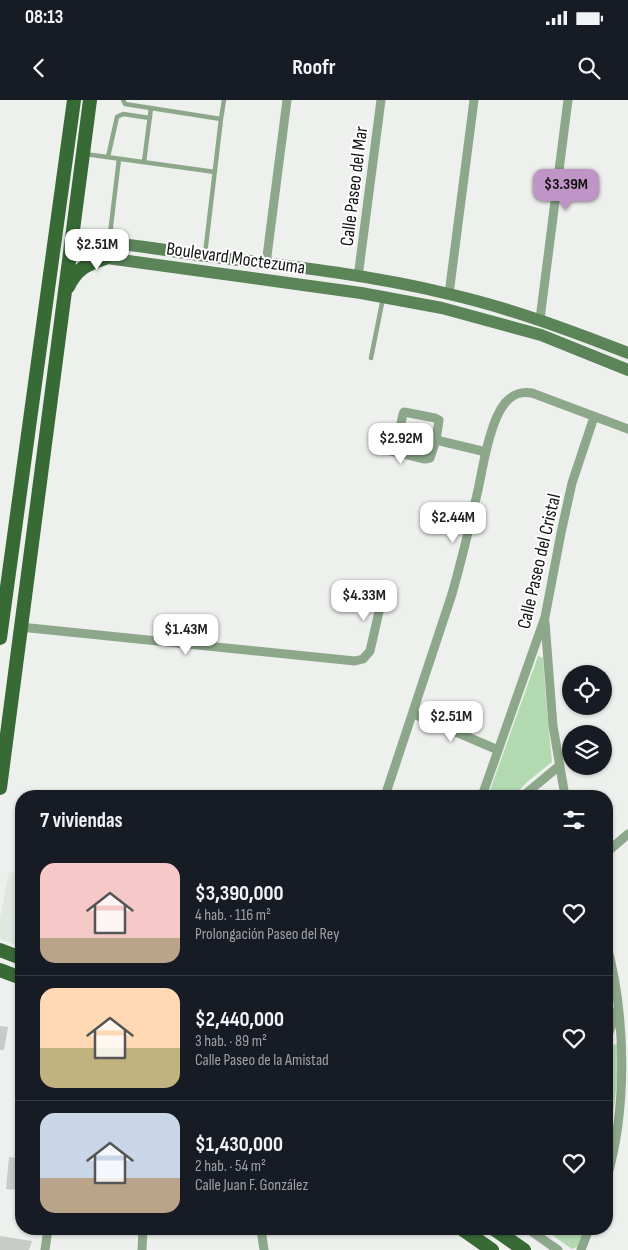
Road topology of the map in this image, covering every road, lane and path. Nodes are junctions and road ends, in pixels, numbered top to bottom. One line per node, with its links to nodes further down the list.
1 (74, 100): 17 (main road)
2 (90, 100): 12 (main road)
3 (123, 100): 9 (lane)
4 (224, 100): 11 (lane)
5 (287, 100): 22 (street)
6 (381, 100): 23 (street, Calle Paseo del Mar)
7 (474, 100): 25 (street)
8 (568, 100): 28 (street)
9 (151, 108): 10 (lane); 11 (lane)
10 (150, 118): 13 (lane); 15 (lane)
11 (221, 119): 16 (lane)
12 (83, 154): 13 (lane); 19 (main road)
13 (108, 158): 14 (lane)
14 (119, 159): 15 (lane); 18 (lane)
15 (144, 162): 16 (lane)
16 (215, 172): 20 (lane)
17 (64, 181): 19 (main road); 24 (main road)
18 (108, 244): 19 (main road, Boulevard Moctezuma); 20 (main road, Boulevard Moctezuma)
19 (71, 246): 21 (main road, Boulevard Moctezuma); 24 (main road); 26 (main road)
20 (204, 256): 22 (main road, Boulevard Moctezuma)
21 (105, 258): 26 (main road); 27 (main road, Boulevard Moctezuma)
22 (266, 264): 23 (main road, Boulevard Moctezuma)
23 (358, 276): 25 (main road, Boulevard Moctezuma)
24 (49, 290): 41 (main road)
25 (448, 294): 28 (main road, Boulevard Moctezuma)
26 (64, 296): 40 (main road)
27 (384, 297): 30 (lane); 31 (main road, Boulevard Moctezuma)
28 (540, 319): 29 (main road, Boulevard Moctezuma)
29 (628, 353)
30 (371, 358)
31 (628, 370)
32 (594, 416): 33 (street); 37 (street); 39 (street, Calle Paseo del Cristal)
33 (628, 429)
34 (436, 440): 36 (street); 36 (street); 37 (street)
35 (378, 448): 36 (street)
36 (395, 451)
37 (486, 452): 42 (street)
38 (383, 594): 40 (street)
39 (545, 617): 44 (street, Calle Paseo del Cristal); 45 (street)
40 (20, 627): 43 (main road)
41 (0, 638)
42 (414, 714): 44 (street); 47 (street)
43 (3, 746): 46 (main road)
44 (498, 750): 48 (street, Calle Paseo del Cristal)
45 (558, 766): 49 (street); 50 (street)
46 (0, 788)
47 (387, 790)
48 (484, 790)
49 (530, 790)
50 (564, 790)
51 (628, 834): 52 (street)
52 (613, 847)
53 (0, 950): 54 (main road)
54 (15, 956)
55 (2, 971): 57 (main road)
56 (613, 972): 58 (street)
57 (15, 976)
58 (618, 1008): 59 (street); 60 (street)
59 (613, 1022)
60 (613, 1153)
61 (47, 1235): 68 (street)
62 (143, 1235): 69 (street)
63 (263, 1235): 70 (street)
64 (471, 1235): 71 (main road)
65 (503, 1235): 72 (main road)
66 (540, 1235): 73 (street)
67 (587, 1235): 74 (street)
68 (45, 1250)
69 (142, 1250)
70 (264, 1250)
71 (492, 1250)
72 (524, 1250)
73 (558, 1250)
74 (581, 1250)

